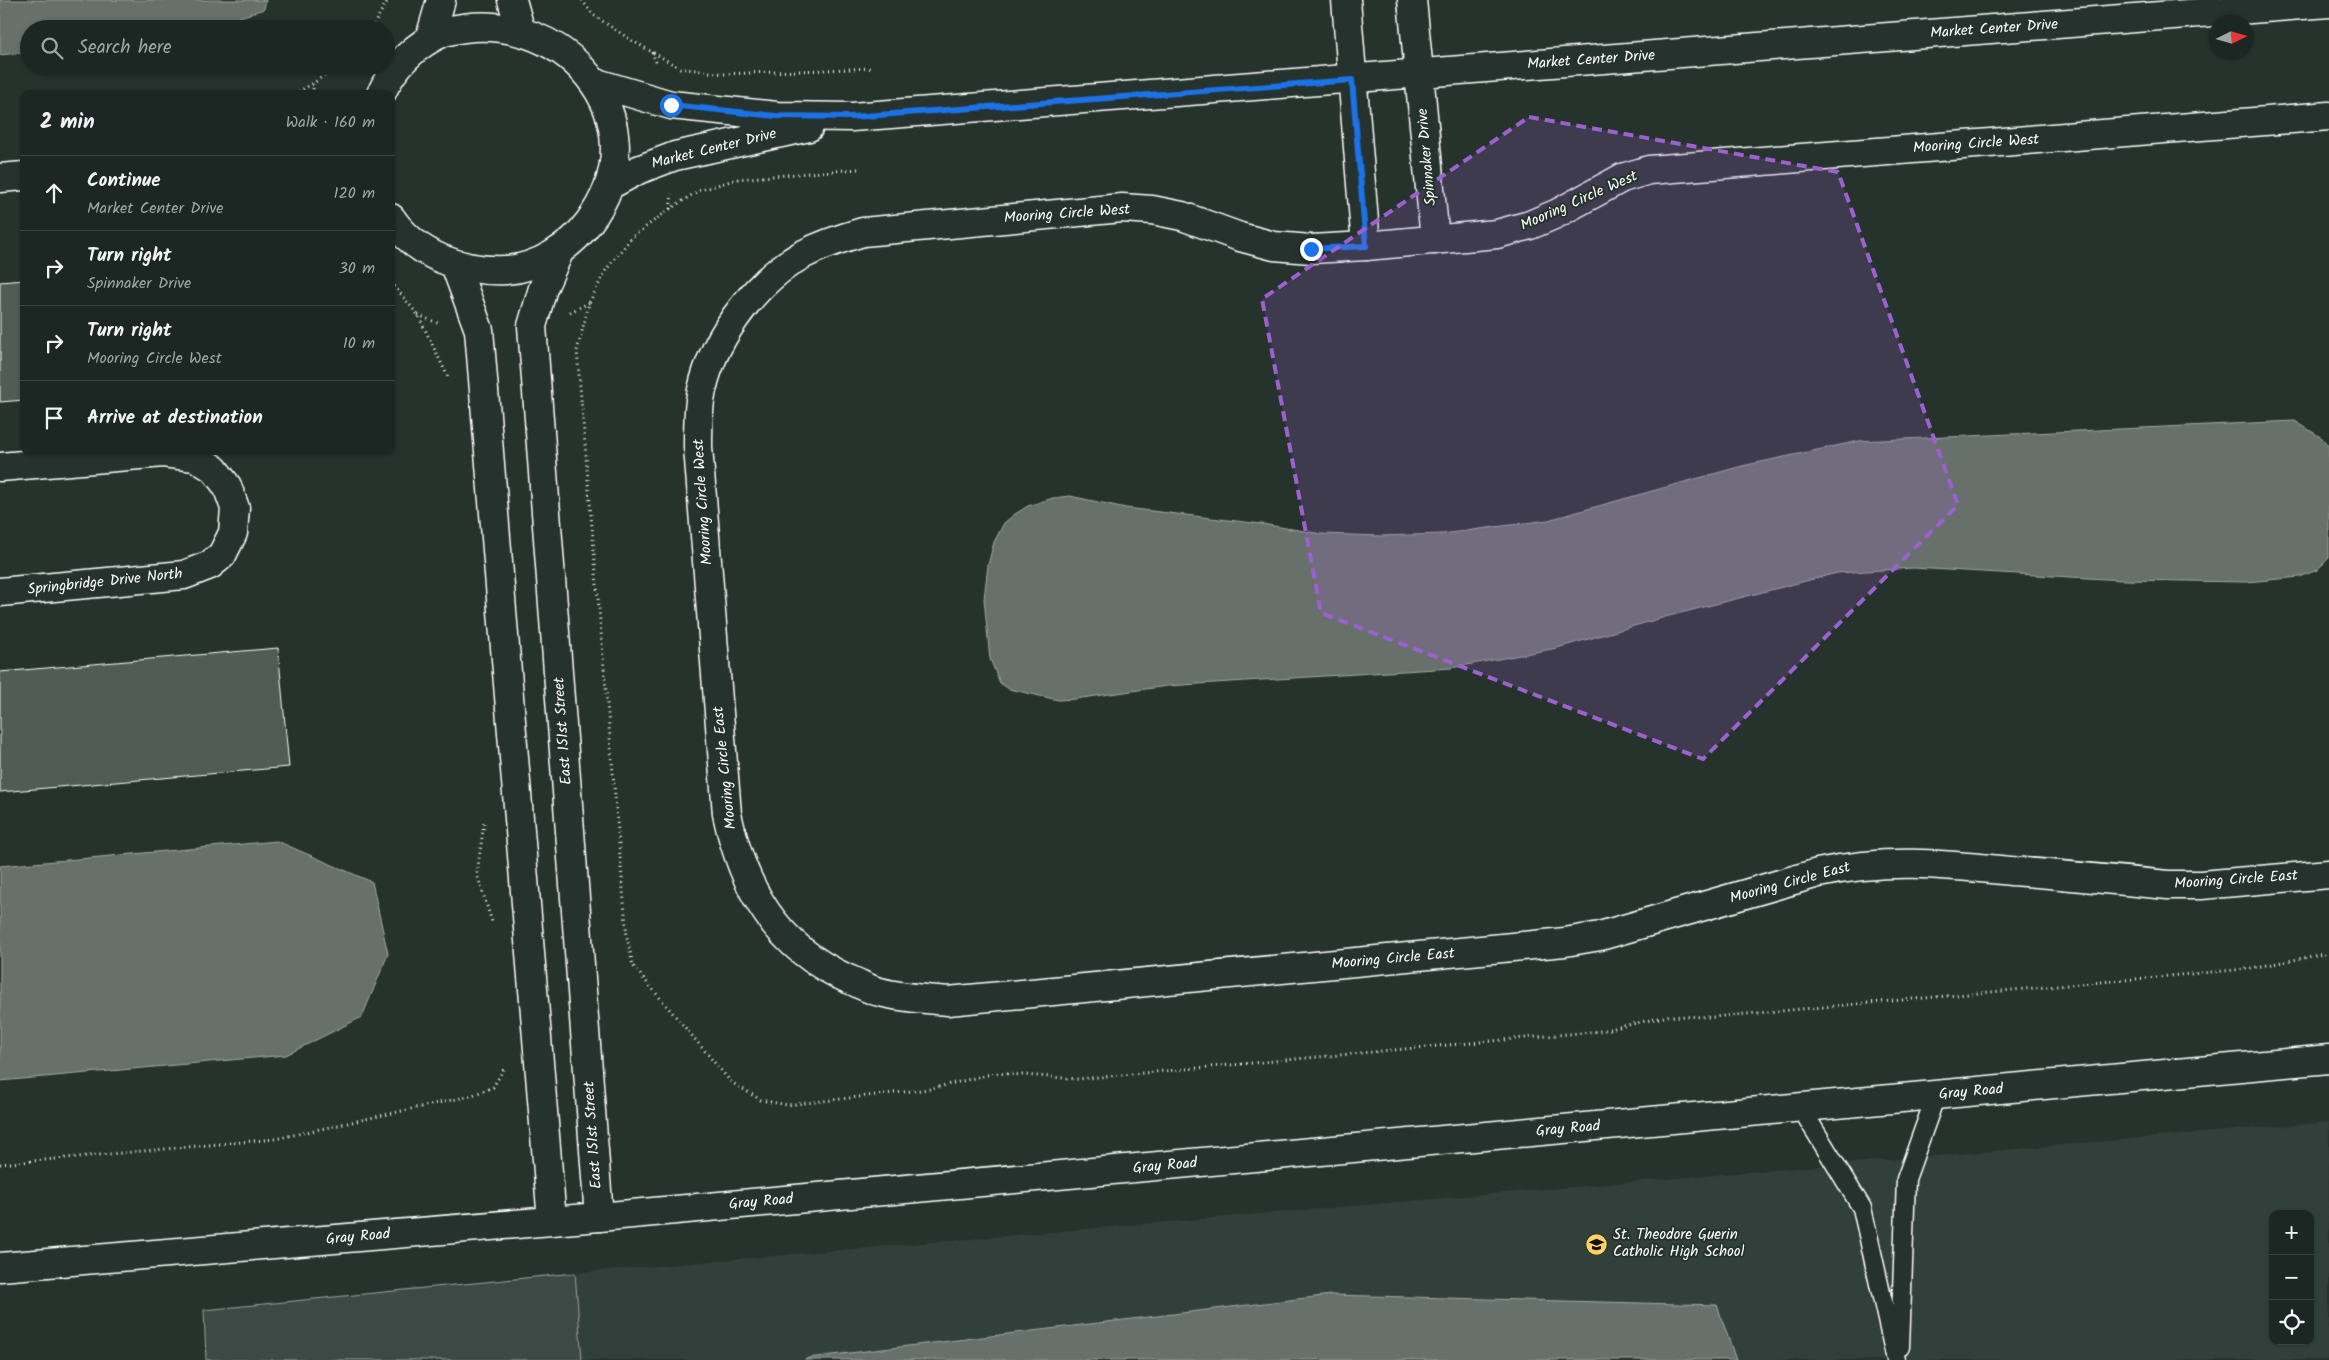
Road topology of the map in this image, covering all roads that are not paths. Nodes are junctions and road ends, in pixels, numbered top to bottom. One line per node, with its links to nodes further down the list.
1 (442, 0): 6 (street)
2 (1346, 0): 10 (street)
3 (1412, 0): 8 (street, Spinnaker Drive)
4 (2329, 3): 8 (street, Market Center Drive)
5 (516, 12): 6 (street); 11 (street)
6 (430, 38): 7 (street)
7 (395, 70)
8 (1419, 73): 10 (street, Market Center Drive); 19 (street, Spinnaker Drive)
9 (391, 75): 12 (street)
10 (1352, 80): 14 (street, Market Center Drive); 20 (street)
11 (600, 84): 14 (street, Market Center Drive); 17 (street)
12 (383, 90)
13 (2329, 116): 19 (street, Mooring Circle West)
14 (852, 117): 17 (street, Market Center Drive)
15 (20, 176): 16 (street)
16 (0, 178)
17 (610, 185): 21 (street)
18 (395, 222): 22 (street)
19 (1435, 240): 20 (street, Mooring Circle West)
20 (1366, 246): 27 (street, Mooring Circle West)
21 (560, 250): 22 (street); 32 (street, East 151st Street)
22 (455, 265): 33 (street)
23 (139, 455): 25 (street, Springbridge Drive North)
24 (184, 455): 26 (street, Springbridge Drive North)
25 (0, 467)
26 (0, 592)
27 (712, 631): 28 (street, Mooring Circle East)
28 (2329, 874)
29 (2329, 1059): 30 (street, Gray Road)
30 (1936, 1095): 31 (street, Gray Road); 35 (lane)
31 (1801, 1108): 32 (street, Gray Road); 35 (lane)
32 (599, 1217): 33 (street, Gray Road)
33 (552, 1221): 34 (street, Gray Road)
34 (0, 1267)
35 (1898, 1360)

